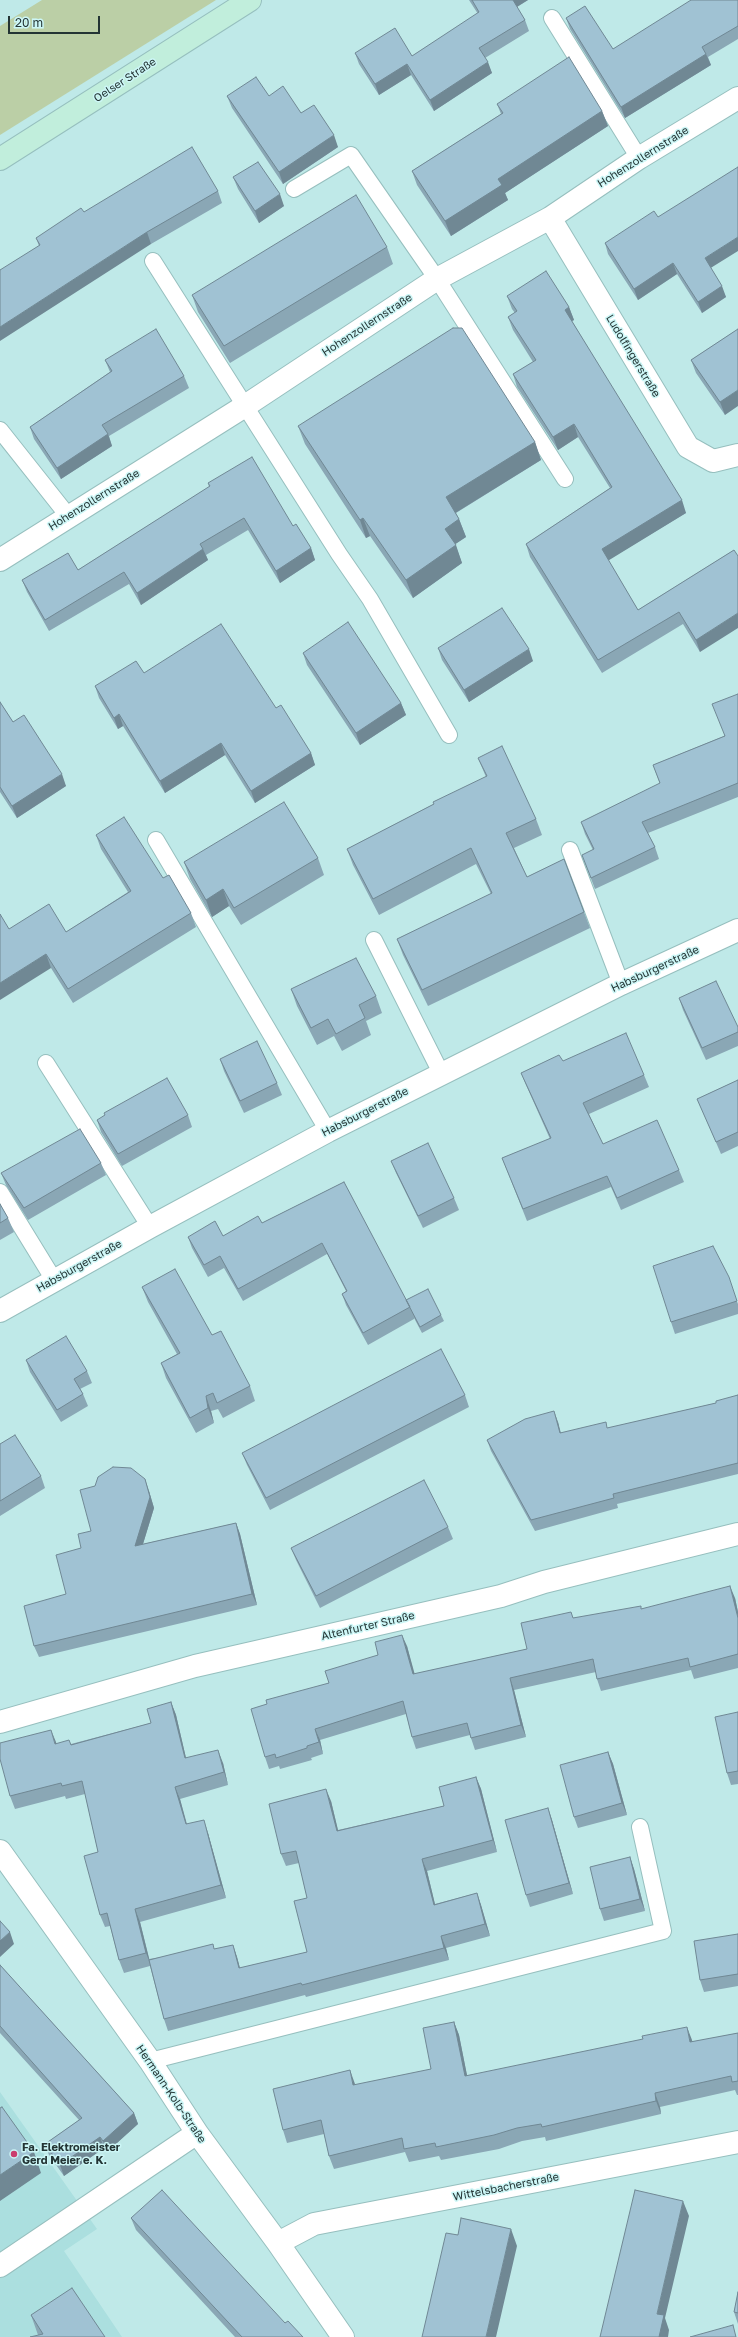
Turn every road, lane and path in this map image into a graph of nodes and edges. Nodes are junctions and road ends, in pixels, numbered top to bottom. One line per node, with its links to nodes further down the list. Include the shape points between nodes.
1 (250, 0): 5 (main road, Oelser Straße)
2 (552, 18): 4 (lane)
3 (738, 98): 4 (street, Hohenzollernstraße)
4 (639, 158): 7 (street, Hohenzollernstraße)
5 (0, 159)
6 (294, 190): 9 (lane, via 351,155)
7 (550, 218): 9 (street, Hohenzollernstraße); 12 (street, Ludolfingerstraße, via 688,447 713,461)
8 (153, 261): 10 (lane)
9 (437, 279): 10 (street, Hohenzollernstraße); 13 (lane)
10 (245, 406): 14 (street, Hohenzollernstraße); 16 (lane, via 370,599)
11 (0, 430): 14 (lane)
12 (738, 455)
13 (565, 479)
14 (69, 516): 15 (street, Hohenzollernstraße)
15 (0, 560)
16 (449, 735)
17 (156, 840): 24 (lane)
18 (570, 850): 21 (lane)
19 (738, 930): 21 (street, Habsburgerstraße)
20 (374, 940): 23 (lane)
21 (621, 984): 23 (street, Habsburgerstraße)
22 (46, 1063): 26 (lane)
23 (441, 1073): 24 (street, Habsburgerstraße)
24 (328, 1131): 26 (street, Habsburgerstraße)
25 (0, 1192): 27 (lane)
26 (150, 1227): 27 (street, Habsburgerstraße)
27 (54, 1280): 28 (street, Habsburgerstraße)
28 (0, 1311)
29 (738, 1534): 30 (street, Altenfurter Straße, via 544,1582 501,1596 195,1666)
30 (0, 1722)
31 (640, 1827): 33 (lane, via 663,1931)
32 (0, 1850): 33 (street, Hermann-Kolb-Straße)
33 (150, 2061): 34 (street, Hermann-Kolb-Straße)
34 (197, 2133): 36 (street, Hermann-Kolb-Straße); 37 (street)
35 (738, 2142): 36 (street, Wittelsbacherstraße, via 314,2224)
36 (278, 2243): 38 (street, Hermann-Kolb-Straße)
37 (0, 2266)
38 (343, 2337)

